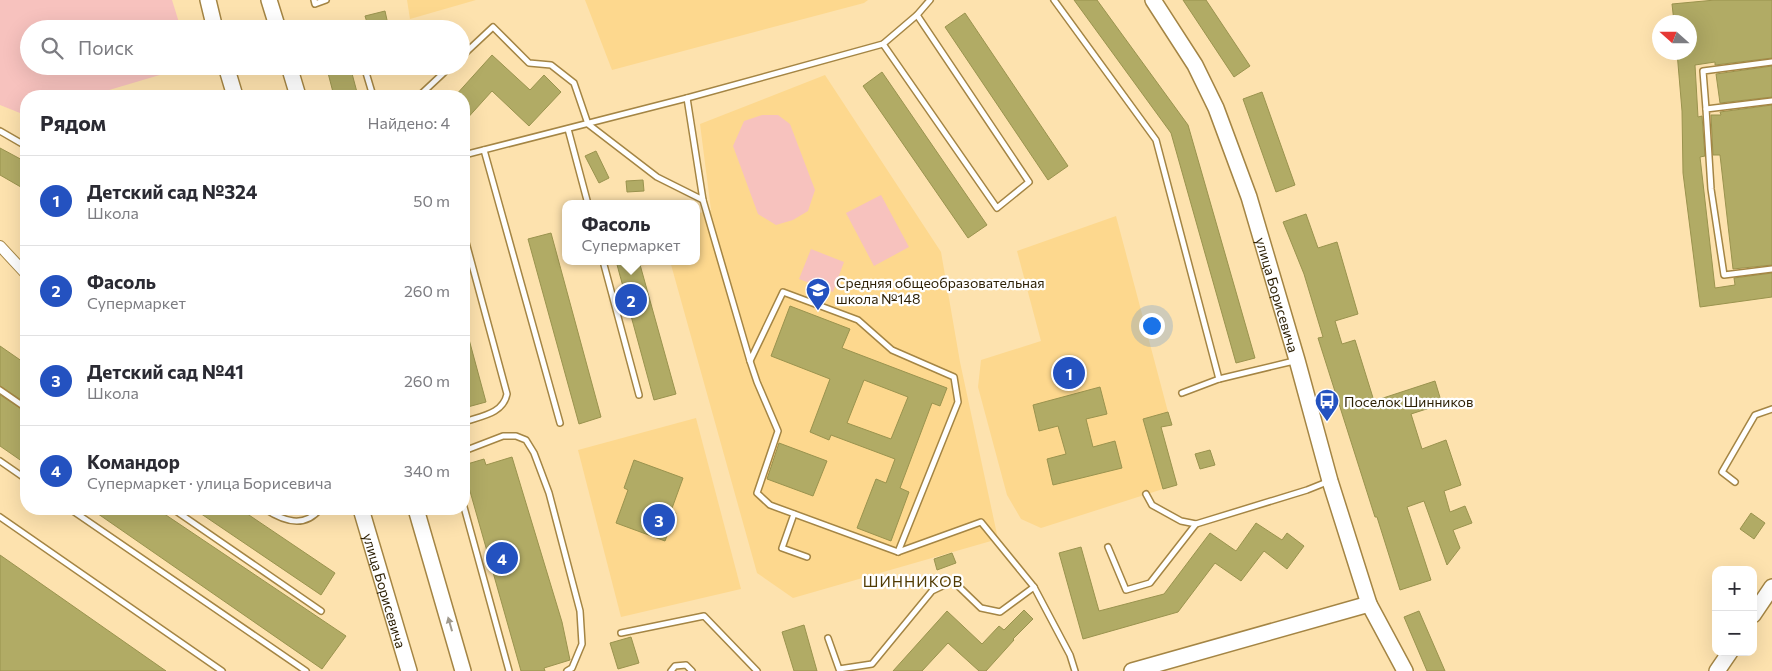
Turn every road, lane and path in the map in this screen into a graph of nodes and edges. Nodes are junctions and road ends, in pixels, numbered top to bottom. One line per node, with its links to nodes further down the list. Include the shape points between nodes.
1 (208, 0): 9 (street)
2 (269, 0): 10 (street)
3 (314, 0): 4 (lane, via 315,4)
4 (326, 0)
5 (930, 0): 8 (lane)
6 (1054, 0): 40 (lane, via 1156,140)
7 (1153, 0): 38 (street, улица Борисевича, via 1195,65 1216,108 1249,198)
8 (917, 16): 11 (lane); 11 (lane, via 1029,182 997,208)
9 (213, 20)
10 (275, 20)
11 (884, 44): 22 (lane)
12 (470, 49): 25 (lane, via 493,27 529,63 551,65 574,83)
13 (1772, 62): 24 (lane, via 1703,71)
14 (229, 75): 18 (street)
15 (291, 75): 19 (street)
16 (367, 75): 20 (lane)
17 (441, 75): 21 (lane)
18 (234, 90)
19 (296, 90)
20 (371, 90)
21 (425, 90)
22 (687, 98): 25 (lane); 32 (lane)
23 (1772, 101): 24 (lane)
24 (1706, 109): 37 (lane, via 1711,189 1724,275)
25 (588, 124): 26 (lane); 32 (lane, via 657,177)
26 (568, 129): 29 (lane); 31 (lane)
27 (0, 131): 28 (lane)
28 (20, 143)
29 (484, 150): 30 (lane); 47 (lane)
30 (470, 154)
31 (587, 200)
32 (703, 200): 39 (lane)
33 (0, 246): 36 (street)
34 (470, 257): 46 (lane, via 507,394 502,406 494,412)
35 (604, 265): 43 (lane)
36 (20, 268)
37 (1772, 269)
38 (1298, 360): 40 (lane); 51 (street, улица Борисевича)
39 (750, 361): 54 (lane, via 778,431 757,492 770,505); 65 (lane, via 783,292 858,320 892,350 954,377 958,402)
40 (1219, 379): 42 (lane)
41 (0, 390): 44 (lane)
42 (1182, 393)
43 (639, 395)
44 (20, 404)
45 (1772, 409): 52 (lane, via 1755,415 1722,472)
46 (470, 420)
47 (560, 423)
48 (470, 448): 80 (lane, via 503,436 516,436 526,440 534,453 549,493 580,610 582,644 572,668)
49 (0, 461): 50 (lane)
50 (20, 475)
51 (1330, 481): 63 (lane); 69 (street, улица Борисевича)
52 (1734, 482)
53 (1146, 494): 63 (lane, via 1152,505 1181,521)
54 (794, 514): 65 (lane); 66 (lane, via 782,548)
55 (79, 515): 76 (lane)
56 (182, 515): 70 (lane)
57 (274, 515): 58 (lane, via 293,522)
58 (315, 515)
59 (363, 515): 77 (street, улица Борисевича)
60 (418, 515): 78 (street, one-way to 60)
61 (466, 515): 79 (lane)
62 (0, 517): 75 (lane)
63 (1196, 524): 64 (lane, via 1150,583 1126,590)
64 (1108, 547)
65 (898, 552): 67 (lane, via 981,522)
66 (807, 557)
67 (1034, 587): 73 (lane, via 1000,612 982,608 953,581 932,591 872,664 839,669); 84 (lane, via 1070,655)
68 (1772, 587): 71 (street)
69 (1369, 604): 85 (street); 86 (street, улица Борисевича)
70 (321, 610)
71 (1756, 611)
72 (621, 633): 83 (lane, via 704,616)
73 (828, 638)
74 (1727, 656): 87 (street)
75 (222, 671)
76 (306, 671)
77 (409, 671)
78 (463, 671)
79 (509, 671)
80 (567, 671)
81 (670, 671): 82 (lane, via 675,666 686,665)
82 (692, 671)
83 (758, 671)
84 (1075, 671)
85 (1132, 671)
86 (1405, 671)
87 (1717, 671)

